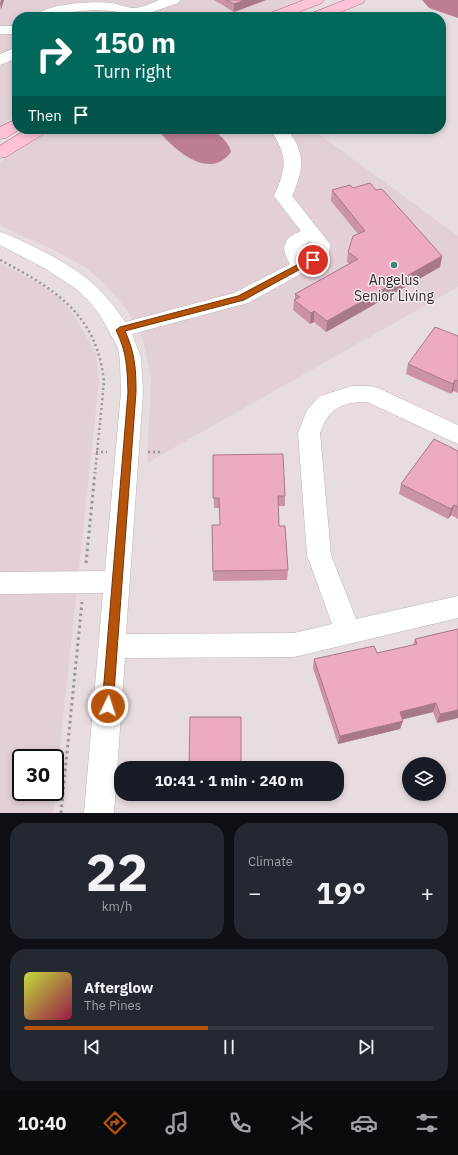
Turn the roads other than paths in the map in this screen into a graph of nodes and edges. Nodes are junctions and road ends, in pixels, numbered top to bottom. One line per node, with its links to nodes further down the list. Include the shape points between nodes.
1 (173, 0): 4 (street)
2 (317, 0): 8 (main road)
3 (358, 0): 9 (main road)
4 (131, 10): 7 (street, via 95,6)
5 (58, 12): 6 (street)
6 (72, 12)
7 (78, 12)
8 (286, 12)
9 (328, 12)
10 (0, 30): 11 (street)
11 (12, 30)
12 (12, 54): 13 (street)
13 (0, 60)
14 (12, 127): 15 (main road)
15 (0, 134)
16 (31, 134): 18 (main road)
17 (282, 134): 20 (street, via 290,146 292,155 290,181 283,196 313,233 296,241 293,246 295,258 302,266 241,298)
18 (0, 153)
19 (0, 238): 20 (street, via 58,267 86,285 112,314)
20 (120, 330): 22 (street, via 131,361 132,392)
21 (458, 434): 25 (street, via 370,394 352,394 328,402 315,416 309,433 319,555)
22 (117, 582): 23 (street); 26 (street)
23 (0, 583)
24 (458, 607): 25 (street)
25 (348, 633): 26 (street, via 294,645)
26 (112, 646): 27 (street)
27 (99, 813)

